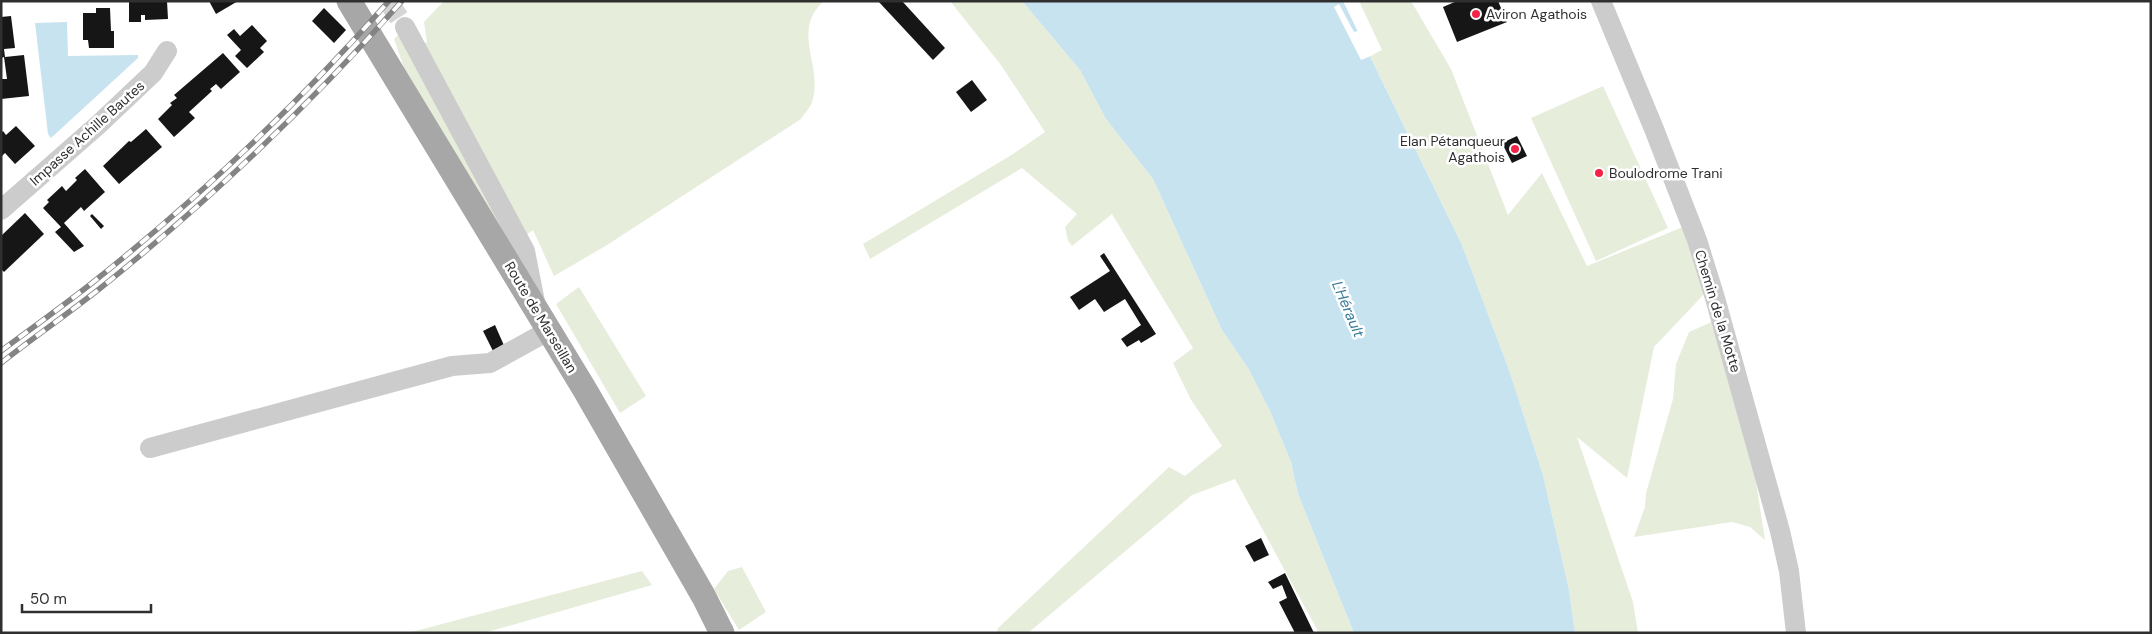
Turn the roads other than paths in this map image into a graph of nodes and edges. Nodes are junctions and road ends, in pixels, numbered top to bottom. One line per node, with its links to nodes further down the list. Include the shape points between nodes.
1 (1601, 1): 10 (street, Chemin de la Motte, via 1697,240 1780,531 1789,571)
2 (351, 4): 6 (main road, Route de Marseillan)
3 (405, 26): 6 (street, via 525,250)
4 (167, 51): 5 (street, Impasse Achille Bautes, via 153,73)
5 (1, 210)
6 (536, 309): 7 (main road, Route de Marseillan)
7 (548, 331): 8 (street, via 490,363 452,366); 9 (main road, Route de Marseillan, via 585,390)
8 (150, 448)
9 (722, 633)
10 (1796, 633)

